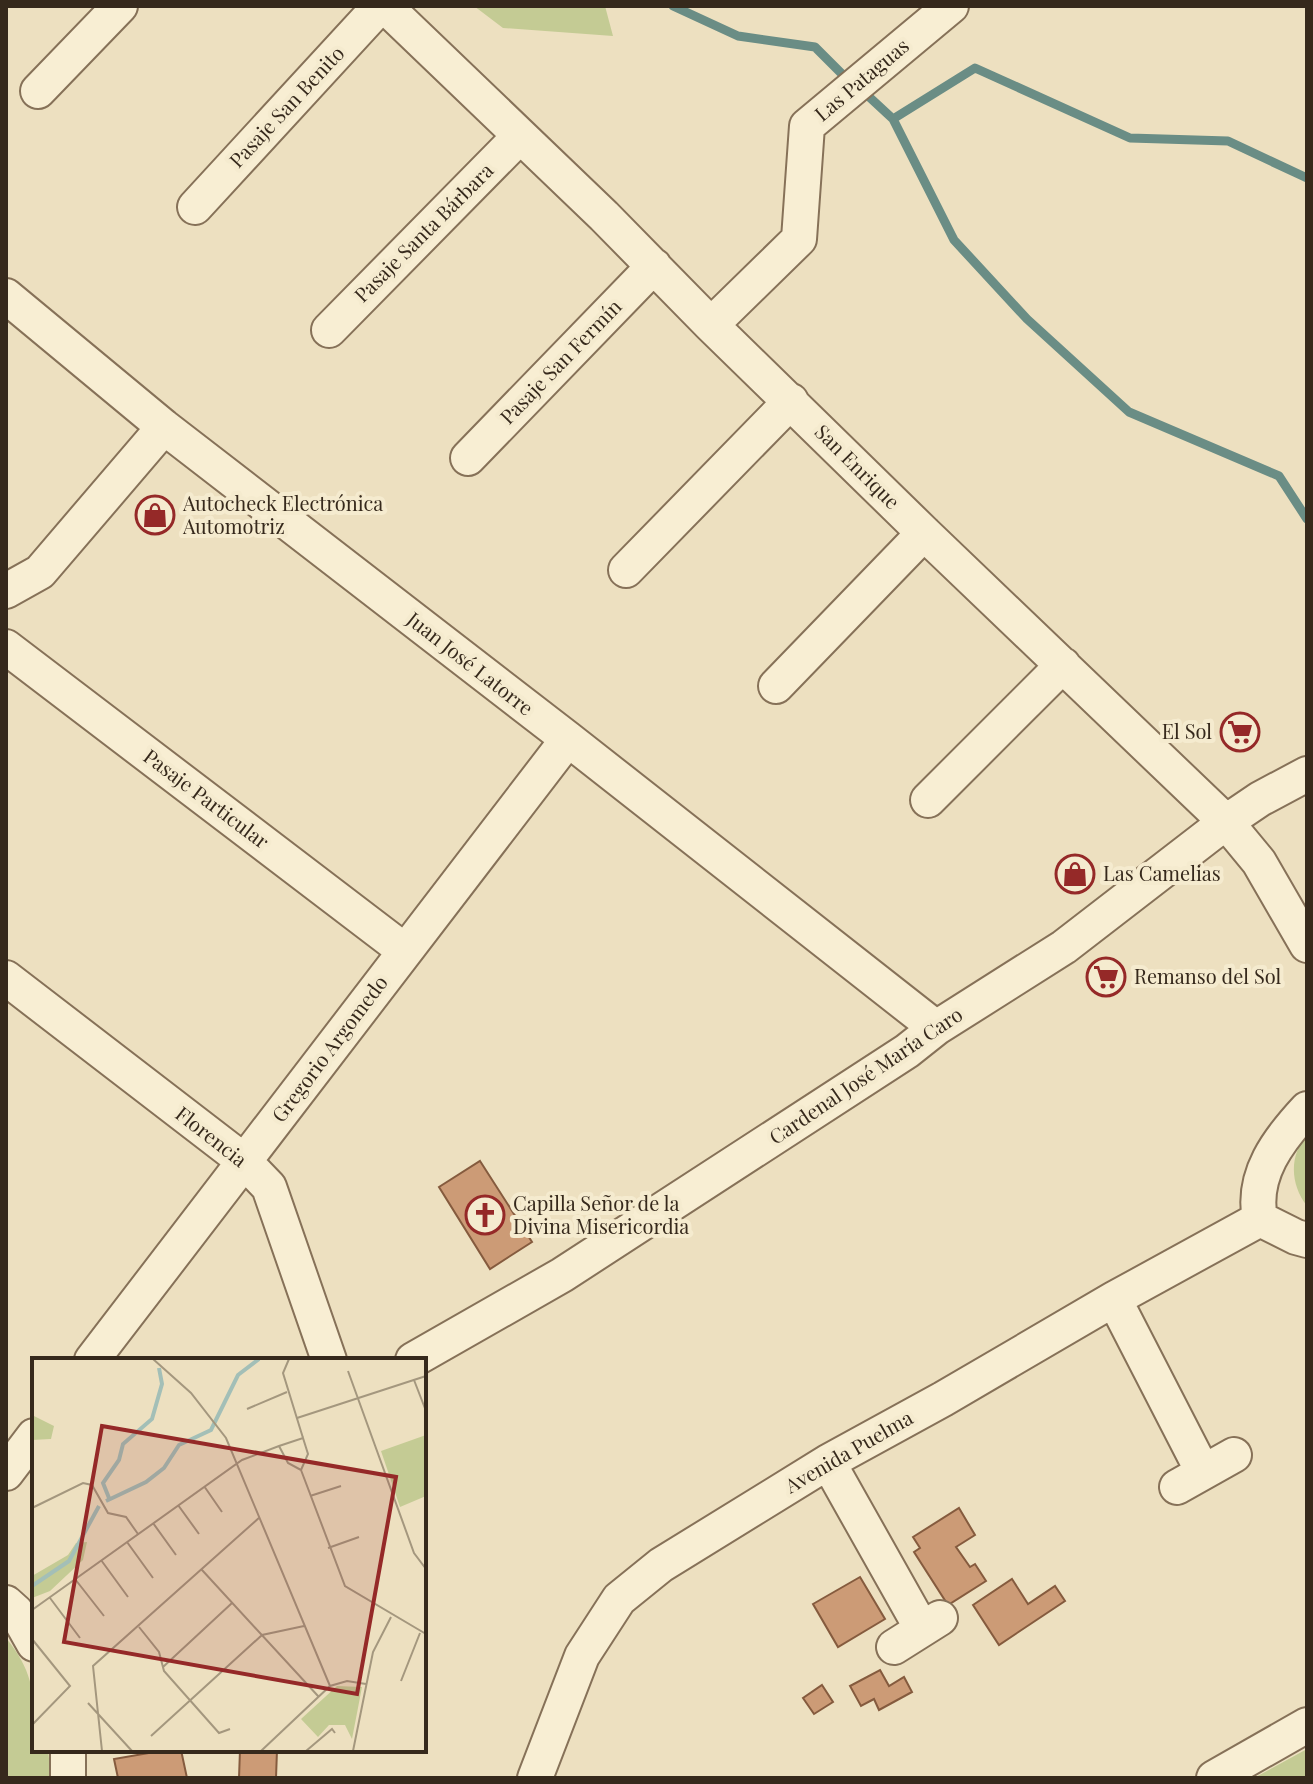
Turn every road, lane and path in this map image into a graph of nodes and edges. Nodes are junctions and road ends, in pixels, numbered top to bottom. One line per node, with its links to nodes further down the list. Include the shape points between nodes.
1 (120, 6): 4 (street)
2 (382, 6): 5 (street, San Enrique); 6 (street, Pasaje San Benito)
3 (951, 6): 9 (street, Las Pataguas, via 807,126 799,239)
4 (38, 91)
5 (519, 137): 7 (street, San Enrique); 10 (street, Pasaje Santa Bárbara)
6 (195, 207)
7 (654, 266): 9 (street, San Enrique); 13 (street, Pasaje San Fermín)
8 (6, 296): 12 (street, Juan José Latorre)
9 (711, 325): 11 (street, San Enrique)
10 (329, 330)
11 (791, 401): 14 (street, San Enrique); 15 (street)
12 (164, 427): 16 (street, via 40,572); 20 (street, Juan José Latorre)
13 (468, 458)
14 (924, 533): 18 (street, San Enrique); 19 (street)
15 (626, 570)
16 (6, 591)
17 (6, 647): 25 (street, Pasaje Particular)
18 (1063, 665): 22 (street); 23 (street, San Enrique)
19 (776, 686)
20 (568, 739): 25 (street, Gregorio Argomedo); 27 (street, Juan José Latorre)
21 (1307, 774): 23 (street, Cardenal José María Caro)
22 (928, 800)
23 (1226, 822): 24 (street, San Enrique, via 1259,862); 27 (street, Cardenal José María Caro, via 1064,947)
24 (1307, 945)
25 (405, 951): 29 (street, Gregorio Argomedo)
26 (6, 978): 29 (street, Florencia)
27 (936, 1028): 35 (street, Cardenal José María Caro, via 562,1275)
28 (1307, 1109): 30 (street, via 1284,1134 1263,1172)
29 (244, 1161): 33 (street, Gregorio Argomedo); 34 (street, Florencia, via 269,1187)
30 (1260, 1219): 31 (street); 32 (street, Avenida Puelma)
31 (1307, 1240)
32 (1114, 1299): 37 (street, via 1190,1479); 38 (street, Avenida Puelma)
33 (94, 1358)
34 (328, 1358)
35 (417, 1358)
36 (32, 1439): 39 (street)
37 (1234, 1455)
38 (828, 1462): 41 (street); 46 (street, Avenida Puelma, via 661,1565 619,1599 582,1656)
39 (6, 1473)
40 (19, 1605): 42 (street)
41 (919, 1631)
42 (32, 1639)
43 (1307, 1725): 47 (street)
44 (68, 1752): 45 (street)
45 (68, 1778)
46 (535, 1778)
47 (1214, 1778)

